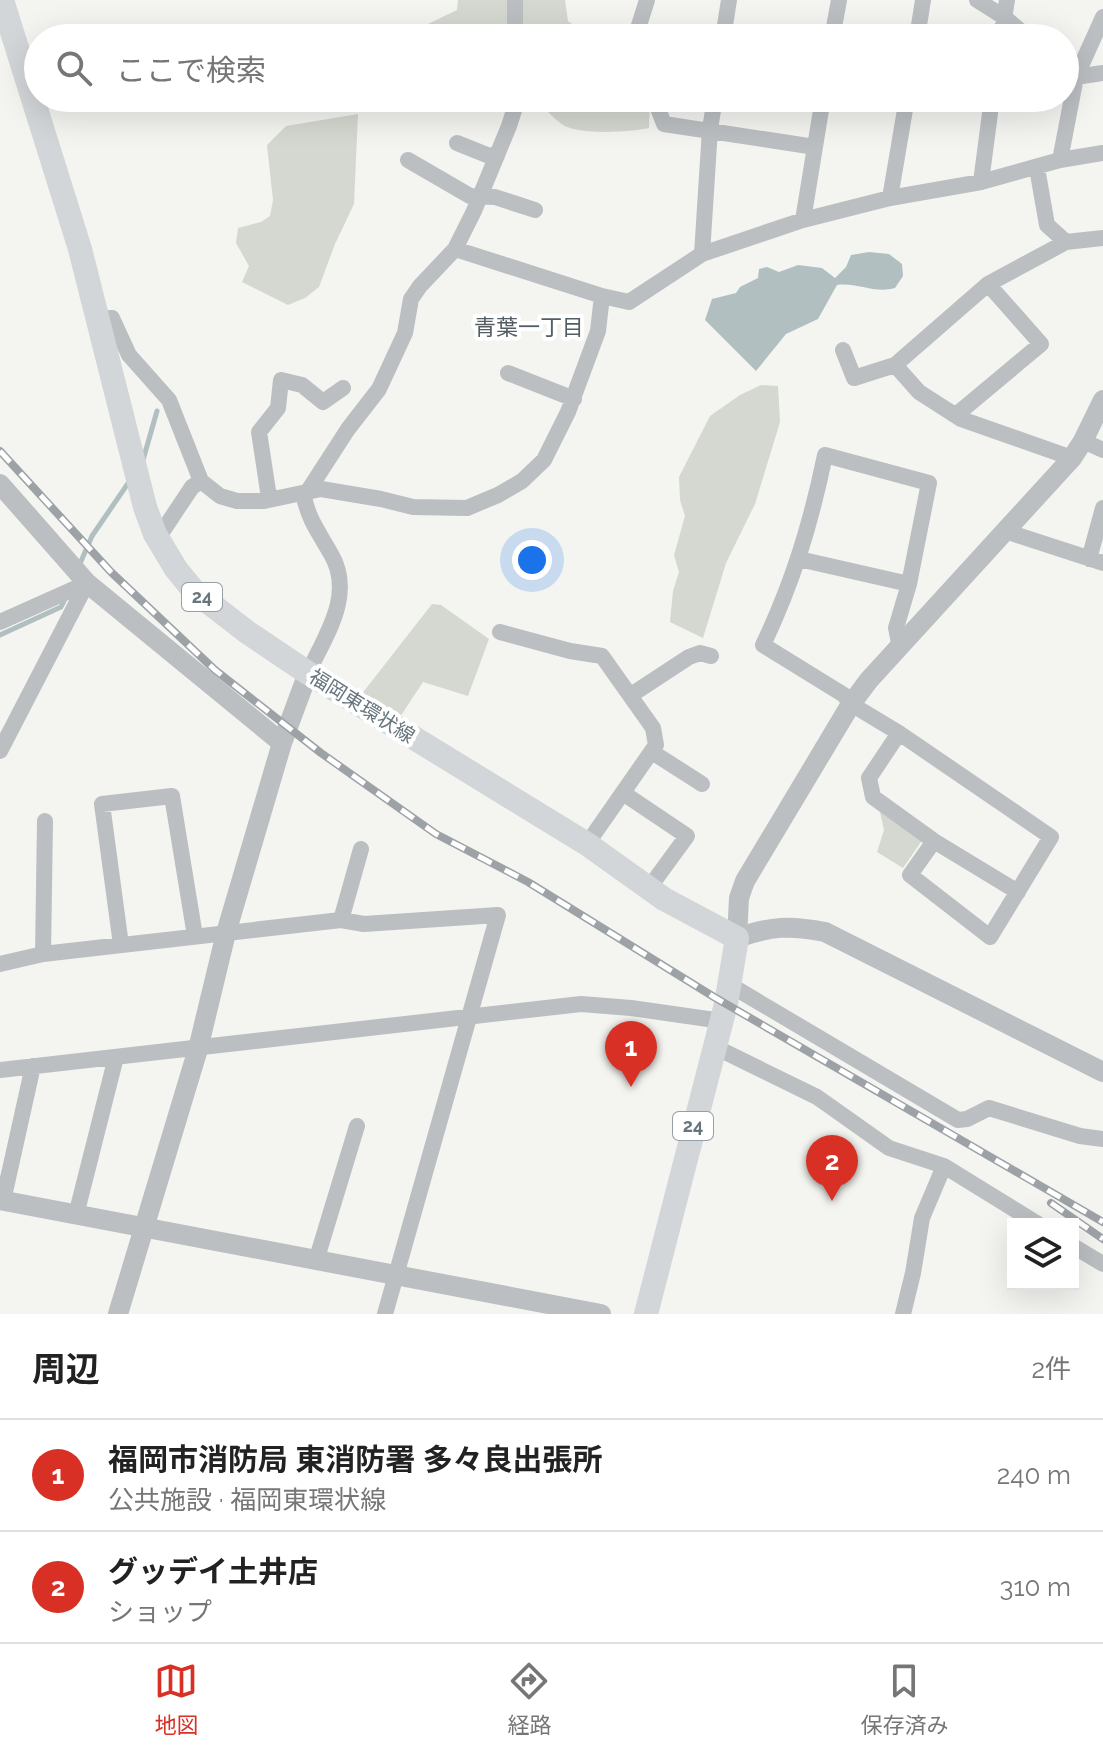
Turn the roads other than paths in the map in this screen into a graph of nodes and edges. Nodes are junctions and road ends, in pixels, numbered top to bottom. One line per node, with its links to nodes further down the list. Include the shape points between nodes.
1 (515, 0): 10 (street)
2 (647, 0): 11 (street)
3 (729, 0): 12 (street)
4 (839, 0): 13 (street)
5 (923, 0): 14 (street)
6 (977, 0): 8 (street)
7 (5, 2): 16 (main road, 福岡東環状線 / 24)
8 (1005, 8): 15 (street)
9 (1103, 17): 17 (street)
10 (515, 24)
11 (639, 24)
12 (725, 24)
13 (835, 24)
14 (919, 24)
15 (1018, 24)
16 (10, 47): 20 (main road, 福岡東環状線 / 24)
17 (1079, 57)
18 (1079, 72): 19 (street)
19 (1103, 73)
20 (24, 85)
21 (34, 112): 48 (main road, 福岡東環状線 / 24, via 64,195)
22 (513, 112): 33 (street)
23 (659, 112): 29 (street, via 664,124)
24 (713, 112): 29 (street)
25 (821, 112): 31 (street)
26 (905, 112): 39 (street)
27 (990, 112): 37 (street)
28 (1065, 112): 35 (street)
29 (710, 129): 31 (street); 45 (street)
30 (457, 143): 33 (street)
31 (815, 147): 41 (street)
32 (1103, 153): 35 (street)
33 (497, 156): 38 (street)
34 (408, 160): 38 (street)
35 (1060, 160): 36 (street)
36 (1037, 168): 37 (street); 43 (street, via 1047,225)
37 (981, 182): 39 (street)
38 (479, 198): 40 (street, via 495,197); 44 (street)
39 (890, 198): 41 (street)
40 (535, 210)
41 (803, 220): 45 (street)
42 (1103, 238): 43 (street)
43 (1066, 242): 46 (street)
44 (455, 249): 47 (street); 60 (street, via 411,299 405,333 379,389)
45 (702, 254): 47 (street, via 629,302)
46 (988, 284): 50 (street); 55 (street, via 1041,344)
47 (602, 296): 53 (street, via 598,331)
48 (98, 319): 58 (street, via 112,318 129,355 169,400); 64 (main road, 福岡東環状線 / 24, via 145,507)
49 (843, 350): 50 (street, via 854,378)
50 (895, 365): 55 (street, via 919,392)
51 (508, 373): 53 (street)
52 (343, 388): 61 (street, via 323,402 302,385 281,380 278,408 259,432)
53 (574, 399): 60 (street, via 544,460 522,481 467,508 413,507)
54 (1103, 400): 56 (street)
55 (956, 415): 56 (street)
56 (1088, 437): 57 (street); 63 (street)
57 (1103, 450)
58 (201, 481): 61 (street, via 237,501); 64 (street)
59 (0, 484): 67 (street)
60 (308, 491): 61 (street); 73 (street, via 308,516 333,556 341,588 338,609)
61 (272, 499)
62 (1103, 508): 66 (street)
63 (1005, 531): 66 (street); 71 (street)
64 (158, 538): 73 (main road, 福岡東環状線 / 24, via 194,591)
65 (799, 559): 68 (street); 68 (street, via 825,455 929,483); 75 (street, via 763,645)
66 (1096, 561)
67 (87, 583): 69 (street); 77 (street); 78 (street)
68 (909, 584): 71 (street, via 896,628)
69 (0, 622)
70 (500, 632): 74 (street, via 602,656)
71 (900, 648): 75 (street)
72 (711, 656): 74 (street, via 689,657)
73 (308, 673): 77 (street); 84 (main road, 福岡東環状線 / 24)
74 (631, 695): 79 (street, via 653,728)
75 (851, 704): 76 (street); 91 (street, via 745,881)
76 (899, 733): 83 (street, via 869,778 873,797); 87 (street, via 1051,837)
77 (282, 743): 89 (street)
78 (0, 751)
79 (652, 752): 80 (street); 81 (street)
80 (702, 784)
81 (623, 793): 84 (street); 86 (street, via 687,836)
82 (45, 821): 93 (street)
83 (934, 841): 87 (street); 87 (street, via 910,875 990,937)
84 (587, 844): 86 (main road, 福岡東環状線 / 24)
85 (361, 849): 88 (street)
86 (649, 888): 91 (main road, 福岡東環状線 / 24)
87 (1018, 892)
88 (341, 920): 89 (street); 96 (street, via 364,924 498,915)
89 (226, 933): 90 (street); 99 (street)
90 (195, 936): 92 (street); 92 (street, via 172,796 102,804)
91 (737, 938): 95 (main road, 24); 103 (street, via 793,926 825,932)
92 (121, 945): 93 (street)
93 (43, 954): 94 (street)
94 (0, 964)
95 (730, 985): 97 (main road, 24); 105 (street, via 958,1120 989,1108)
96 (470, 1015): 97 (street, via 581,1004); 99 (street); 114 (street)
97 (722, 1021): 98 (main road, 24)
98 (715, 1047): 106 (street, via 817,1097 889,1148); 118 (main road, 24)
99 (198, 1049): 100 (street); 110 (street)
100 (116, 1057): 101 (street); 108 (street)
101 (33, 1066): 102 (street); 107 (street)
102 (0, 1070)
103 (1103, 1072)
104 (357, 1126): 112 (street)
105 (1103, 1139)
106 (944, 1166): 109 (street); 119 (street, via 922,1218)
107 (2, 1200): 108 (street)
108 (76, 1215): 110 (street)
109 (1028, 1218)
110 (144, 1228): 112 (street); 115 (street)
111 (1079, 1250): 113 (street)
112 (316, 1261): 114 (street)
113 (1103, 1264)
114 (396, 1275): 116 (street); 117 (street)
115 (118, 1314)
116 (385, 1314)
117 (601, 1314)
118 (646, 1314)
119 (903, 1314)

